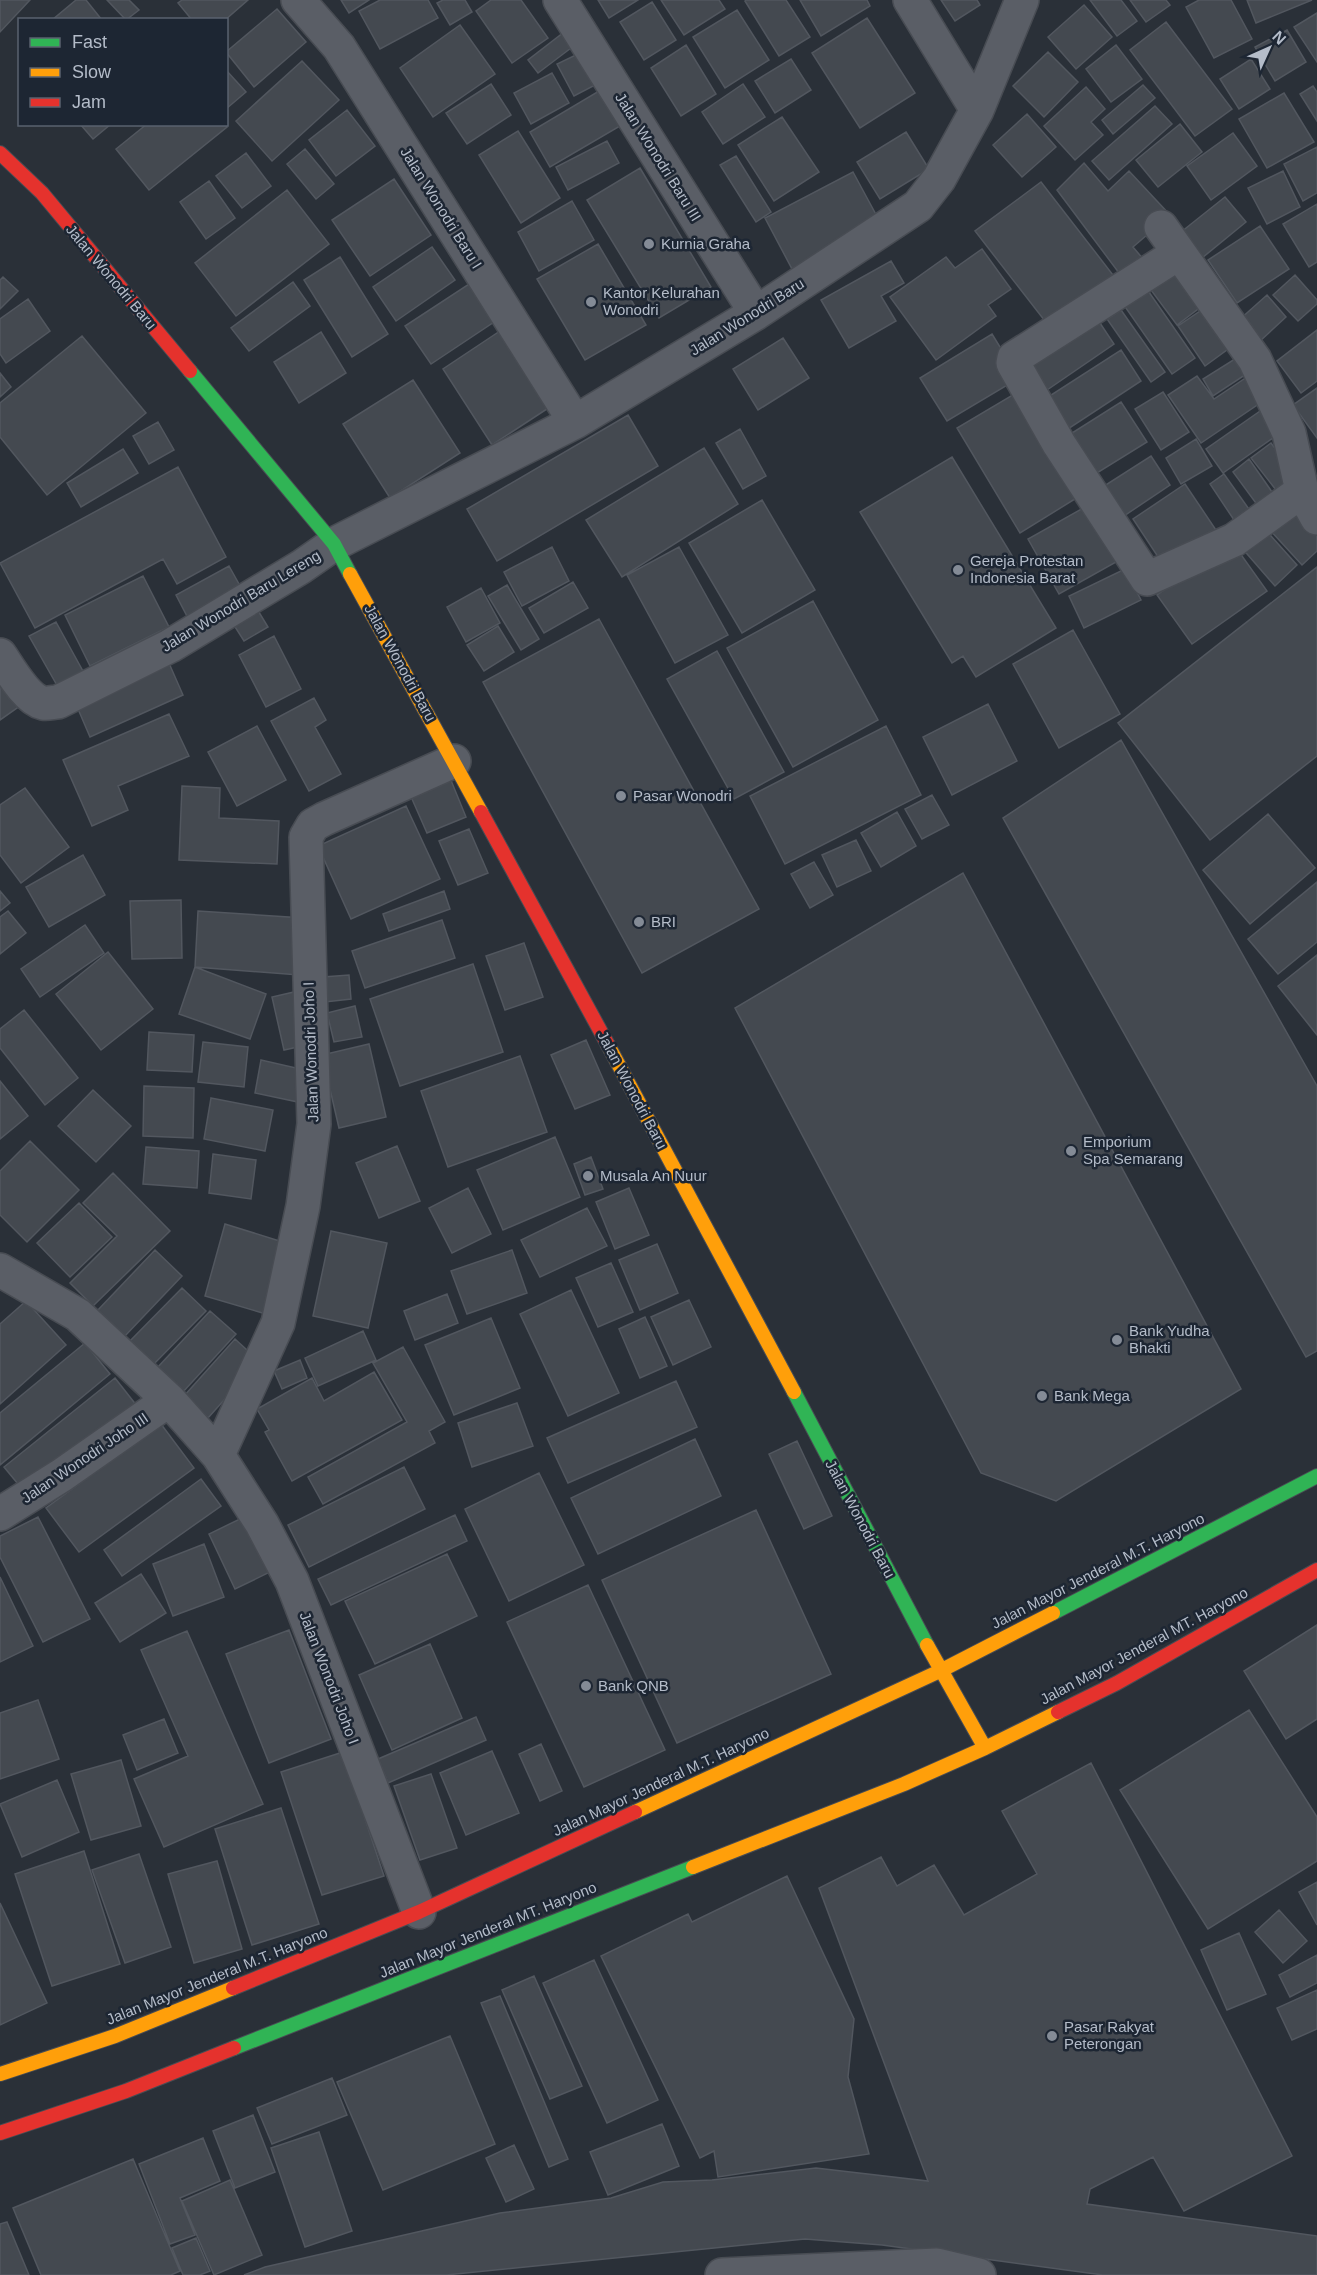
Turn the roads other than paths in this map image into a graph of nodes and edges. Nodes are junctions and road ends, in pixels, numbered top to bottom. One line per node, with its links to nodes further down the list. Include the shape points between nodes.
1 (298, 0): 8 (street, Jalan Wonodri Baru I, via 339,47)
2 (560, 0): 7 (street, Jalan Wonodri Baru III)
3 (910, 0): 5 (street)
4 (1022, 0): 5 (street, Jalan Wonodri Baru)
5 (977, 110): 7 (street, Jalan Wonodri Baru, via 939,179 918,206)
6 (0, 153): 10 (main road, Jalan Wonodri Baru, via 42,194)
7 (756, 313): 8 (street, Jalan Wonodri Baru)
8 (575, 422): 10 (street, Jalan Wonodri Baru)
9 (1310, 505): 9 (street, via 1289,433 1255,360 1170,240 1014,358 1013,363 1059,444 1147,579)
10 (334, 544): 11 (street, Jalan Wonodri Baru Lereng, via 171,646 58,702 37,701); 12 (main road, Jalan Wonodri Baru)
11 (0, 655)
12 (454, 761): 15 (street, Jalan Wonodri Joho I, via 324,819 306,837 314,1124 303,1206 278,1323); 19 (main road, Jalan Wonodri Baru, via 762,1331)
13 (0, 1270): 14 (street, Jalan Wonodri Joho I, via 78,1315)
14 (169, 1400): 15 (street, Jalan Wonodri Joho I); 17 (street, Jalan Wonodri Joho III)
15 (218, 1455): 21 (street, Jalan Wonodri Joho I, via 292,1581)
16 (1317, 1476): 19 (main road, Jalan Mayor Jenderal M.T. Haryono)
17 (0, 1514)
18 (1317, 1570): 20 (main road, Jalan Mayor Jenderal MT. Haryono, via 1117,1683)
19 (940, 1671): 20 (main road); 21 (main road, Jalan Mayor Jenderal M.T. Haryono)
20 (985, 1748): 23 (main road, Jalan Mayor Jenderal MT. Haryono, via 904,1784 126,2091)
21 (419, 1912): 22 (main road, Jalan Mayor Jenderal M.T. Haryono, via 115,2036)
22 (0, 2074)
23 (0, 2133)
24 (722, 2275): 25 (street, via 936,2265)
25 (979, 2275)

